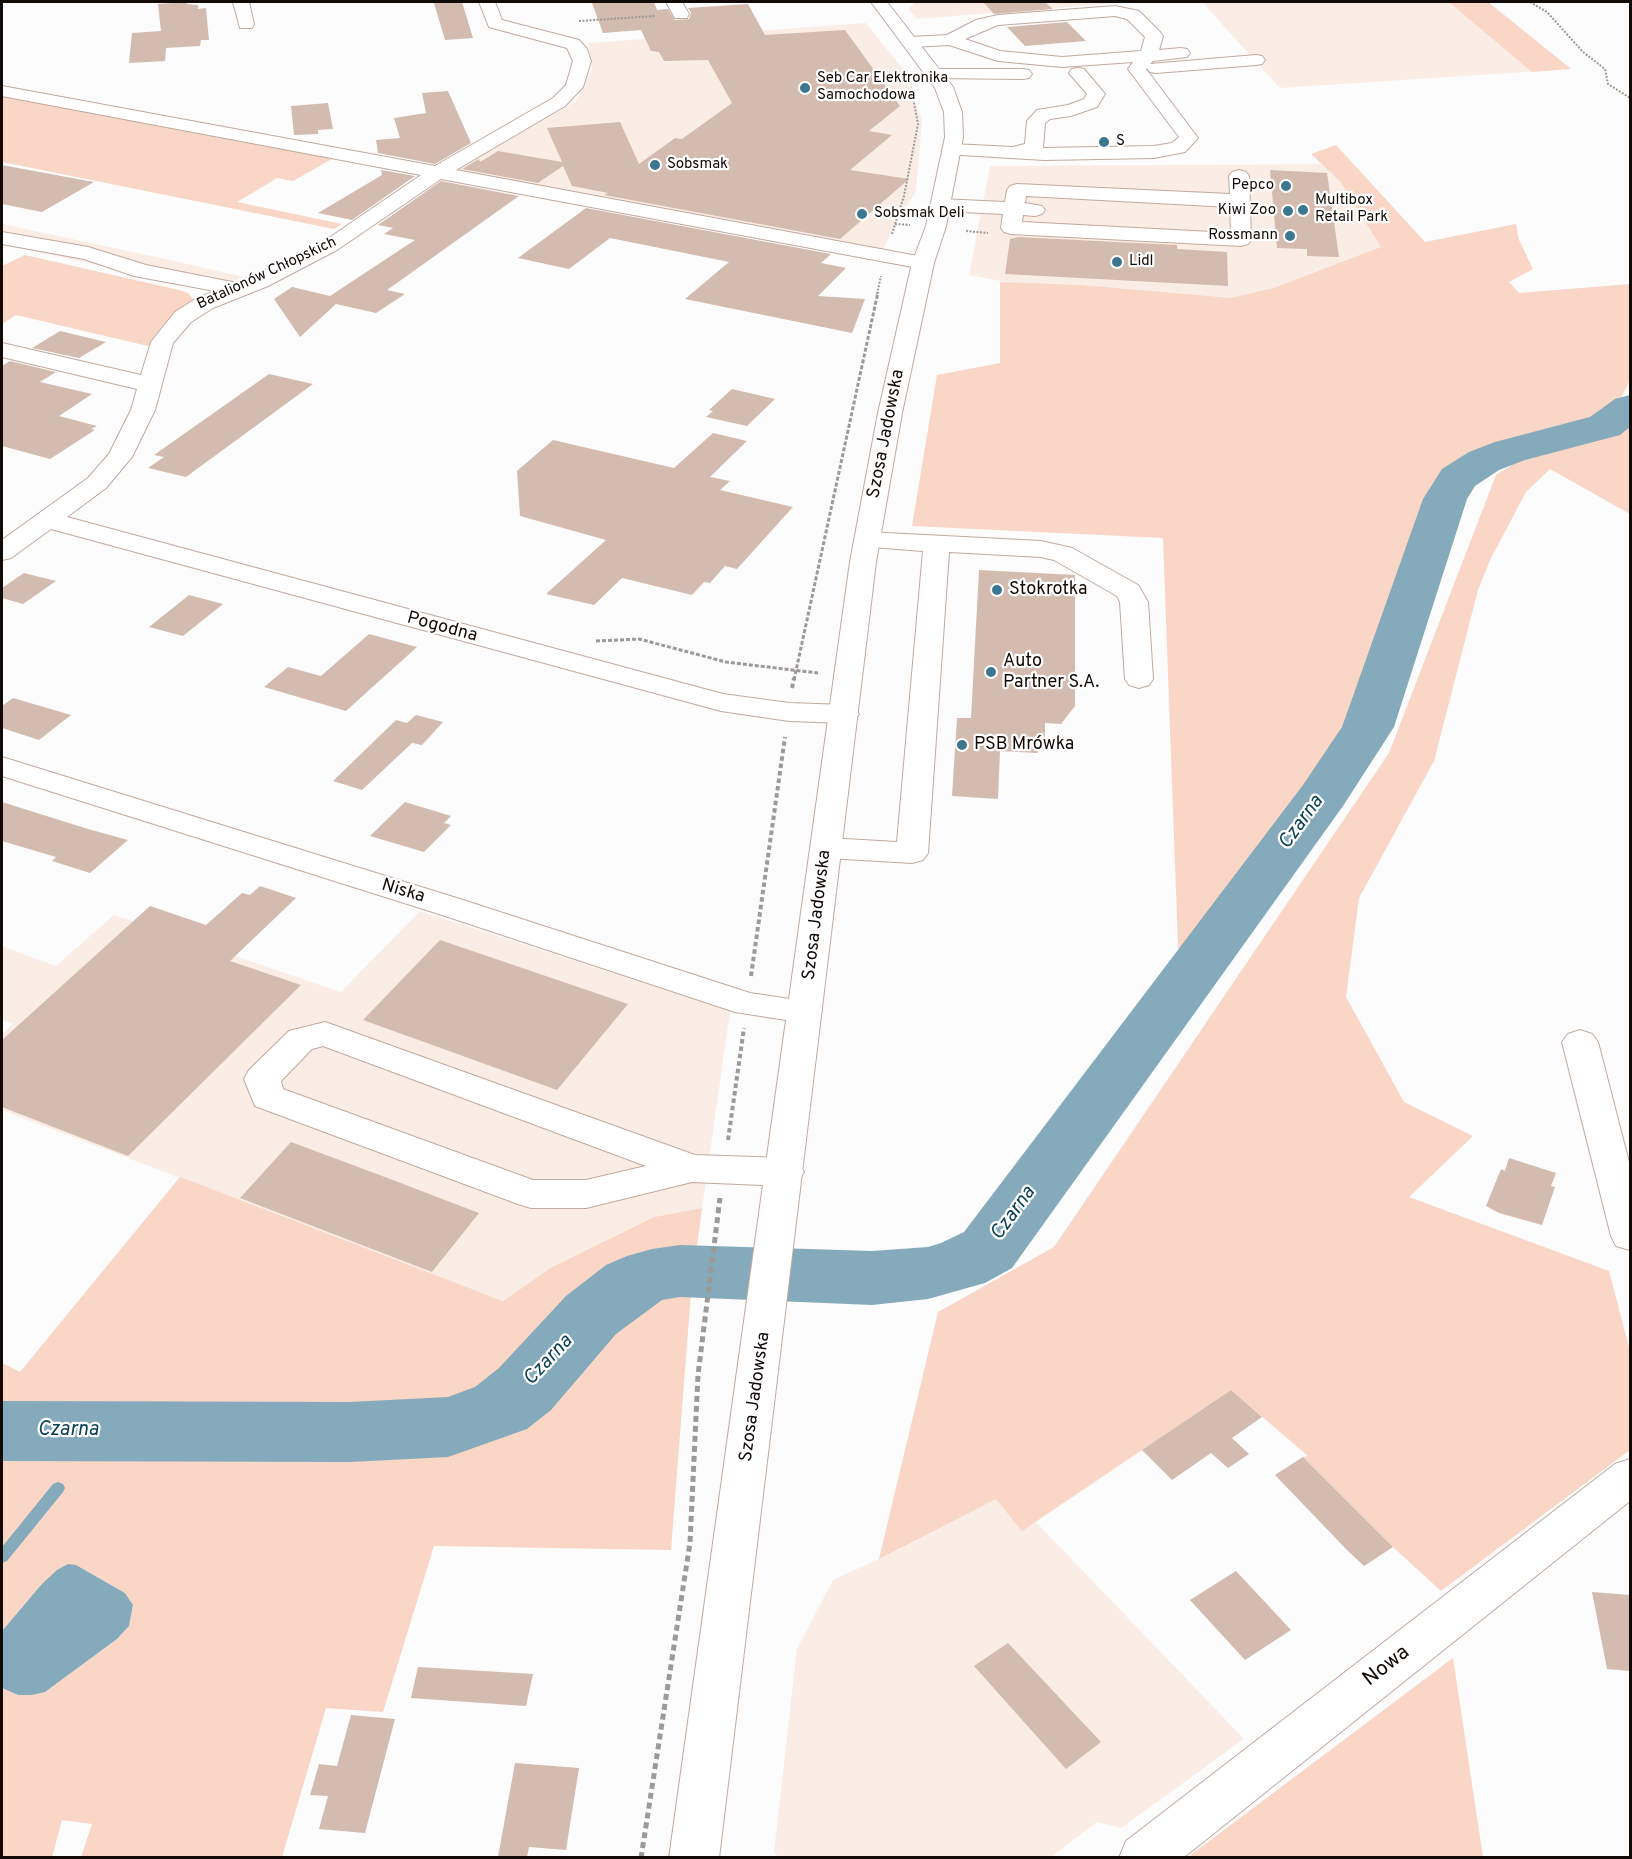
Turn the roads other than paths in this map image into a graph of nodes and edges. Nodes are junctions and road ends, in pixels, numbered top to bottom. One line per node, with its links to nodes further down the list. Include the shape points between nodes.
1 (241, 2): 4 (street)
2 (487, 2): 19 (street, Batalionów Chłopskich, via 495,23 573,44 582,61 574,87 559,102)
3 (879, 2): 6 (street, Szosa Jadowska)
4 (246, 24)
5 (950, 40): 6 (street); 10 (street, via 998,56); 10 (street, via 998,20 1115,11 1133,15 1154,36)
6 (911, 42): 9 (street, Szosa Jadowska)
7 (1181, 53): 10 (street)
8 (1256, 60): 10 (street)
9 (935, 74): 11 (street); 15 (street, Szosa Jadowska, via 953,112)
10 (1142, 74): 11 (street); 17 (street, via 1190,138 1187,142 1162,152)
11 (1094, 86): 13 (street, via 1091,103)
12 (2, 91): 19 (street)
13 (1071, 110): 14 (street); 17 (street)
14 (1051, 113): 16 (street, via 1036,121 1034,147); 18 (street)
15 (952, 150): 16 (street); 21 (street, Szosa Jadowska)
16 (1016, 152): 18 (street)
17 (1078, 153): 18 (street)
18 (1055, 154)
19 (440, 171): 25 (street); 26 (street, Batalionów Chłopskich, via 330,246)
20 (1239, 176): 23 (street)
21 (940, 205): 22 (street); 25 (street, Szosa Jadowska)
22 (1014, 209): 23 (street, via 1017,190); 23 (street, via 1011,228 1241,240)
23 (1240, 211)
24 (2, 238): 26 (street, via 88,253 142,271)
25 (923, 262): 31 (street, Szosa Jadowska)
26 (237, 289): 28 (street, Batalionów Chłopskich, via 199,306 175,324 162,342)
27 (2, 350): 28 (street)
28 (150, 383): 30 (street, Batalionów Chłopskich, via 143,410 120,457 97,483)
29 (2, 526): 30 (street, Pogodna)
30 (36, 526): 33 (street, Batalionów Chłopskich); 35 (street, Pogodna, via 710,699 789,712)
31 (867, 540): 32 (street); 35 (street, Szosa Jadowska)
32 (937, 544): 34 (street, via 1041,549 1063,554 1128,591 1134,602); 37 (street, via 912,853)
33 (2, 552)
34 (1139, 679)
35 (844, 714): 37 (street, Szosa Jadowska)
36 (2, 766): 38 (street, Niska, via 747,1004)
37 (826, 848): 38 (street, Szosa Jadowska)
38 (805, 1011): 41 (street, Szosa Jadowska)
39 (1580, 1042): 42 (street)
40 (708, 1169): 40 (street, via 586,1194 531,1194 268,1097 262,1079 301,1039 325,1034); 41 (street)
41 (785, 1172): 44 (street, Szosa Jadowska)
42 (1630, 1236)
43 (1630, 1478): 45 (street, Nowa)
44 (694, 1857)
45 (1144, 1857)

